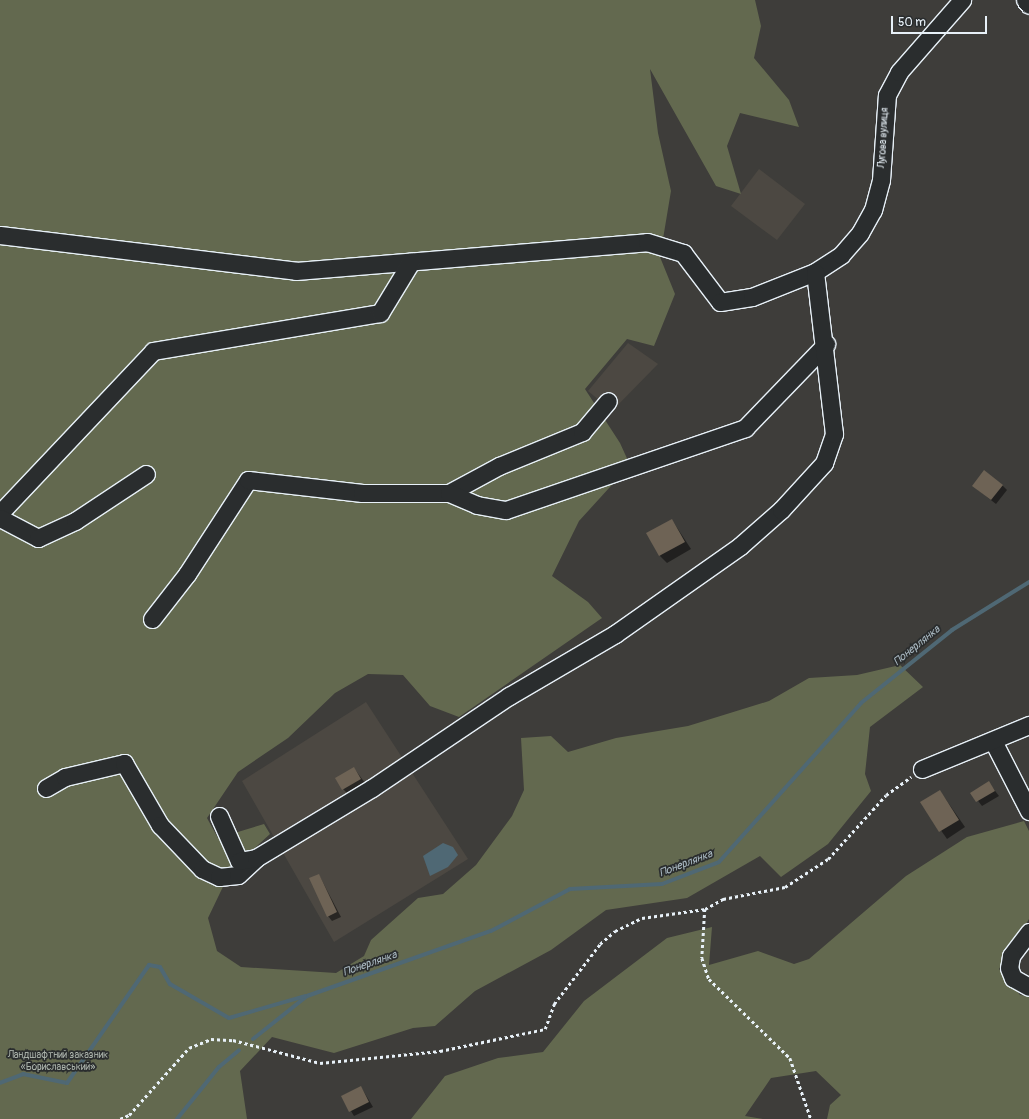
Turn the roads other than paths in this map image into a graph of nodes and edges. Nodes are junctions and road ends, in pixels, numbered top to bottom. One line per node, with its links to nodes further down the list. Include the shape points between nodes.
1 (962, 0): 6 (street, Лугова вулиця, via 899,72 884,113 884,153 873,210 840,255)
2 (1025, 0): 3 (street)
3 (1029, 5)
4 (0, 235): 5 (street, via 296,272)
5 (411, 262): 6 (street, Лугова вулиця, via 647,242 683,253 720,302 786,286); 11 (street, via 380,313 152,351)
6 (816, 272): 7 (street)
7 (826, 344): 10 (street, via 745,428 506,510 477,505); 20 (street, via 834,414 831,451 781,510 740,546 615,634 509,696 372,788)
8 (608, 401): 10 (street, via 582,432 499,466)
9 (146, 474): 12 (street, via 75,521 38,538)
10 (449, 493): 13 (street, via 362,493 248,480 187,574)
11 (0, 513)
12 (0, 518)
13 (152, 620)
14 (1029, 725): 15 (street)
15 (993, 741): 16 (street, via 986,739); 18 (street)
16 (922, 769)
17 (46, 788): 20 (street, via 65,777 124,763 160,825 202,869 219,877 238,875)
18 (1029, 811)
19 (219, 816): 20 (street, via 239,860)
20 (256, 858)
21 (1029, 932): 22 (street, via 1012,956 1009,968 1013,978)
22 (1029, 987)

